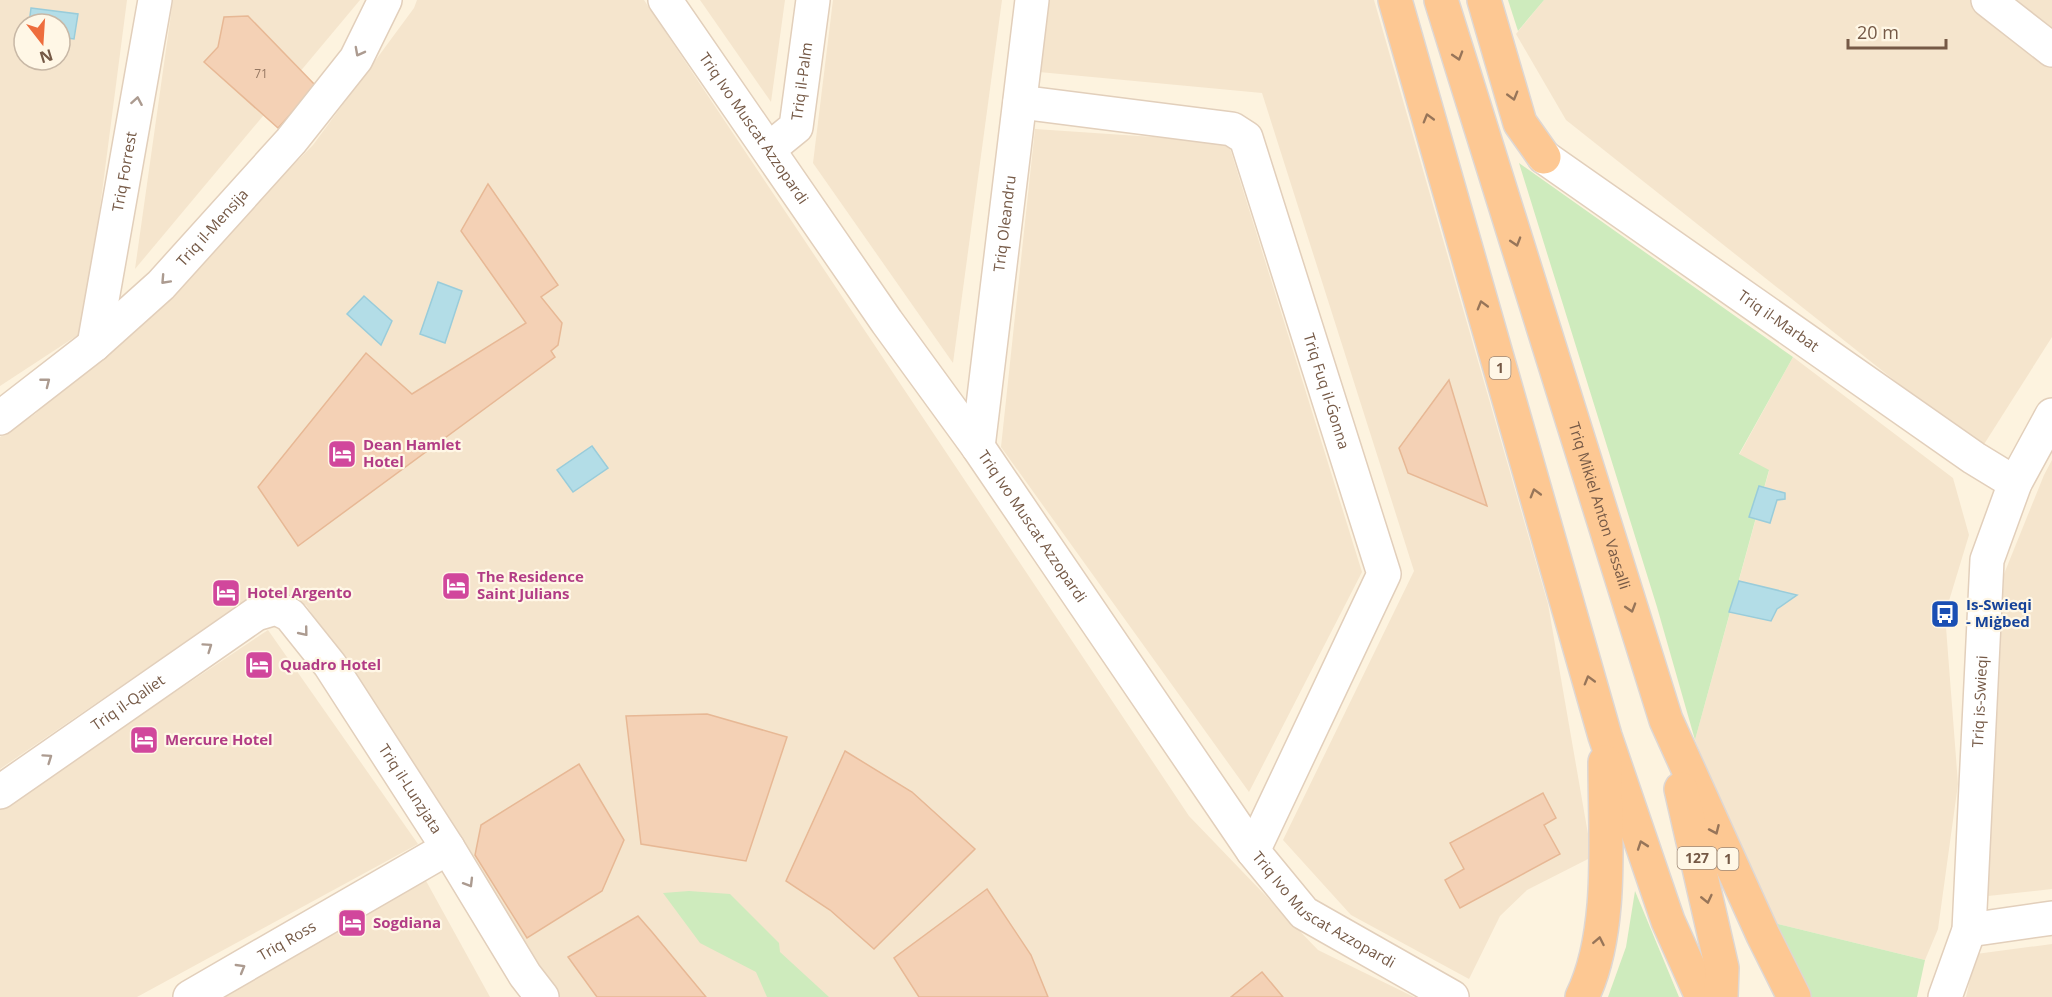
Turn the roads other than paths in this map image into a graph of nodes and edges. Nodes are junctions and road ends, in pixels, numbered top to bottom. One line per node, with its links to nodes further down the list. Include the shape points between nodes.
1 (155, 0): 14 (street, Triq Forrest, one-way to 1)
2 (385, 0): 14 (street, Triq il-Mensija, one-way to 14, via 357,59 291,141 161,285)
3 (665, 0): 12 (street, Triq Ivo Muscat Azzopardi)
4 (813, 0): 12 (street, Triq il-Palm, via 796,127)
5 (1032, 0): 11 (street, Triq Oleandru)
6 (1395, 0): 21 (highway, 1, one-way to 6)
7 (1441, 0): 20 (highway, Triq Mikiel Anton Vassalli / 1, one-way to 20)
8 (1485, 0): 13 (highway, one-way to 13, via 1520,123)
9 (1988, 0): 10 (street)
10 (2052, 50)
11 (1020, 102): 17 (street, Triq Oleandru); 24 (street, Triq Fuq il-Ġonna, via 1232,129 1246,138 1384,574)
12 (768, 149): 17 (street, Triq Ivo Muscat Azzopardi)
13 (1544, 157): 18 (street, Triq il-Marbat, via 1964,452)
14 (94, 345): 16 (street, Triq il-Mensija, one-way to 14)
15 (2052, 415): 18 (street, Triq is-Swieqi)
16 (0, 418)
17 (978, 447): 24 (street, Triq Ivo Muscat Azzopardi)
18 (2015, 483): 26 (street, Triq is-Swieqi, via 1987,560)
19 (256, 614): 22 (street, Triq il-Qaliet, one-way to 19); 23 (street, Triq il-Lunzjata, one-way to 23, via 276,608 290,615 330,665)
20 (1666, 720): 32 (highway, 127, one-way to 32, via 1722,968); 33 (highway, Triq Mikiel Anton Vassalli / 1, one-way to 33)
21 (1605, 736): 30 (highway, one-way to 21, via 1599,943 1604,908); 31 (highway, one-way to 21, via 1668,921)
22 (0, 792)
23 (448, 848): 27 (street, Triq Ross, one-way to 23); 28 (street, Triq il-Lunzjata, one-way to 28)
24 (1253, 852): 29 (street, Triq Ivo Muscat Azzopardi, via 1304,913)
25 (2052, 918): 26 (street)
26 (1969, 930): 34 (street, Triq is-Swieqi)
27 (190, 997)
28 (542, 997)
29 (1452, 997)
30 (1582, 997)
31 (1702, 997)
32 (1721, 997)
33 (1794, 997)
34 (1945, 997)

